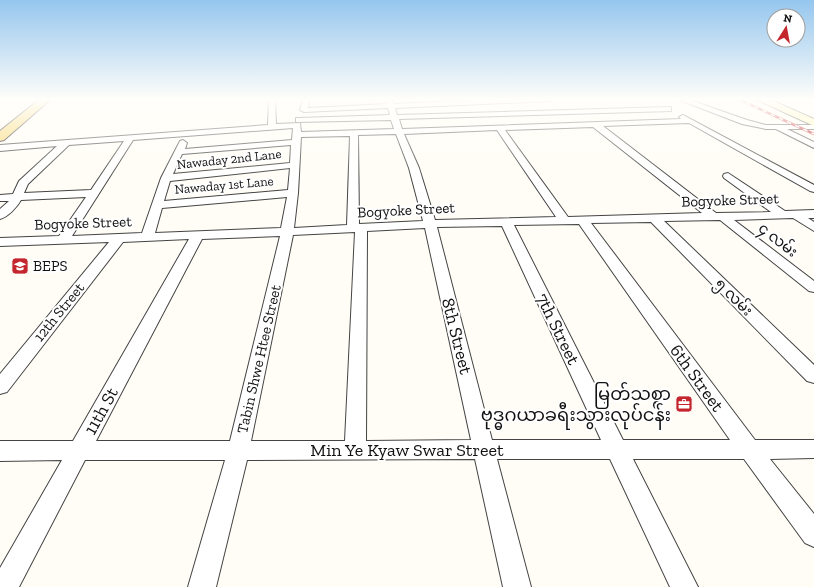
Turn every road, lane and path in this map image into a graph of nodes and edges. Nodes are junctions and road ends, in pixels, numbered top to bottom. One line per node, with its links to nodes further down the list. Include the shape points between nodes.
1 (12, 126): 17 (main road)
2 (268, 126): 16 (street)
3 (297, 126): 13 (street)
4 (329, 126): 13 (street)
5 (398, 126): 14 (street, 8th Street)
6 (551, 126): 11 (street)
7 (598, 126): 35 (street, ၄ လမ်း)
8 (701, 126): 26 (street)
9 (760, 126): 12 (street)
10 (797, 126): 12 (street)
11 (499, 128): 14 (street); 37 (street, 6th Street)
12 (777, 128): 20 (street)
13 (297, 131): 15 (street); 22 (street); 23 (street, Tabin Shwe Htee Street)
14 (400, 131): 15 (street); 39 (street, 8th Street)
15 (354, 133): 41 (street)
16 (188, 134): 18 (street); 22 (street)
17 (0, 136)
18 (130, 138): 19 (street); 27 (street)
19 (66, 143): 21 (street); 29 (street, via 23,183)
20 (814, 145)
21 (0, 148)
22 (179, 152): 25 (street)
23 (295, 165): 25 (street, Nawaday 2nd Lane); 28 (street, Tabin Shwe Htee Street)
24 (728, 176): 34 (street)
25 (166, 178): 31 (street)
26 (814, 189)
27 (94, 193): 29 (street); 46 (street)
28 (293, 193): 31 (street, Nawaday 1st Lane); 42 (street, Tabin Shwe Htee Street)
29 (17, 197): 30 (street); 33 (street)
30 (0, 198)
31 (158, 205): 44 (street)
32 (814, 214): 34 (street, Bogyoke Street)
33 (0, 215)
34 (789, 215): 35 (street, Bogyoke Street); 40 (street)
35 (718, 217): 36 (street, Bogyoke Street); 48 (street, ၄ လမ်း)
36 (654, 218): 37 (street, Bogyoke Street); 49 (street, ၅ လမ်း)
37 (574, 220): 38 (street, Bogyoke Street); 51 (street, 6th Street)
38 (506, 222): 39 (street, Bogyoke Street); 55 (street, 7th Street)
39 (430, 224): 41 (street, Bogyoke Street); 54 (street, 8th Street)
40 (814, 227)
41 (357, 228): 42 (street, Bogyoke Street); 53 (street)
42 (287, 232): 43 (street, Bogyoke Street); 58 (street, Tabin Shwe Htee Street)
43 (198, 235): 44 (street, Bogyoke Street); 57 (street, 11th St)
44 (147, 237): 45 (street, Bogyoke Street)
45 (119, 238): 46 (street, Bogyoke Street); 50 (street, 12th Street)
46 (63, 240): 47 (street, Bogyoke Street)
47 (0, 242)
48 (814, 288)
49 (814, 376)
50 (0, 387)
51 (749, 449): 52 (street, Min Ye Kyaw Swar Street); 55 (street, Min Ye Kyaw Swar Street); 59 (street, 6th Street)
52 (814, 449)
53 (355, 450): 54 (street, Min Ye Kyaw Swar Street); 58 (street, Min Ye Kyaw Swar Street)
54 (485, 450): 55 (street, Min Ye Kyaw Swar Street); 62 (street, 8th Street)
55 (617, 450): 63 (street, 7th Street)
56 (0, 451): 57 (street, Min Ye Kyaw Swar Street)
57 (80, 451): 58 (street, Min Ye Kyaw Swar Street); 60 (street, 11th St)
58 (238, 451): 61 (street, Tabin Shwe Htee Street)
59 (814, 534)
60 (4, 587)
61 (202, 587)
62 (517, 587)
63 (684, 587)

